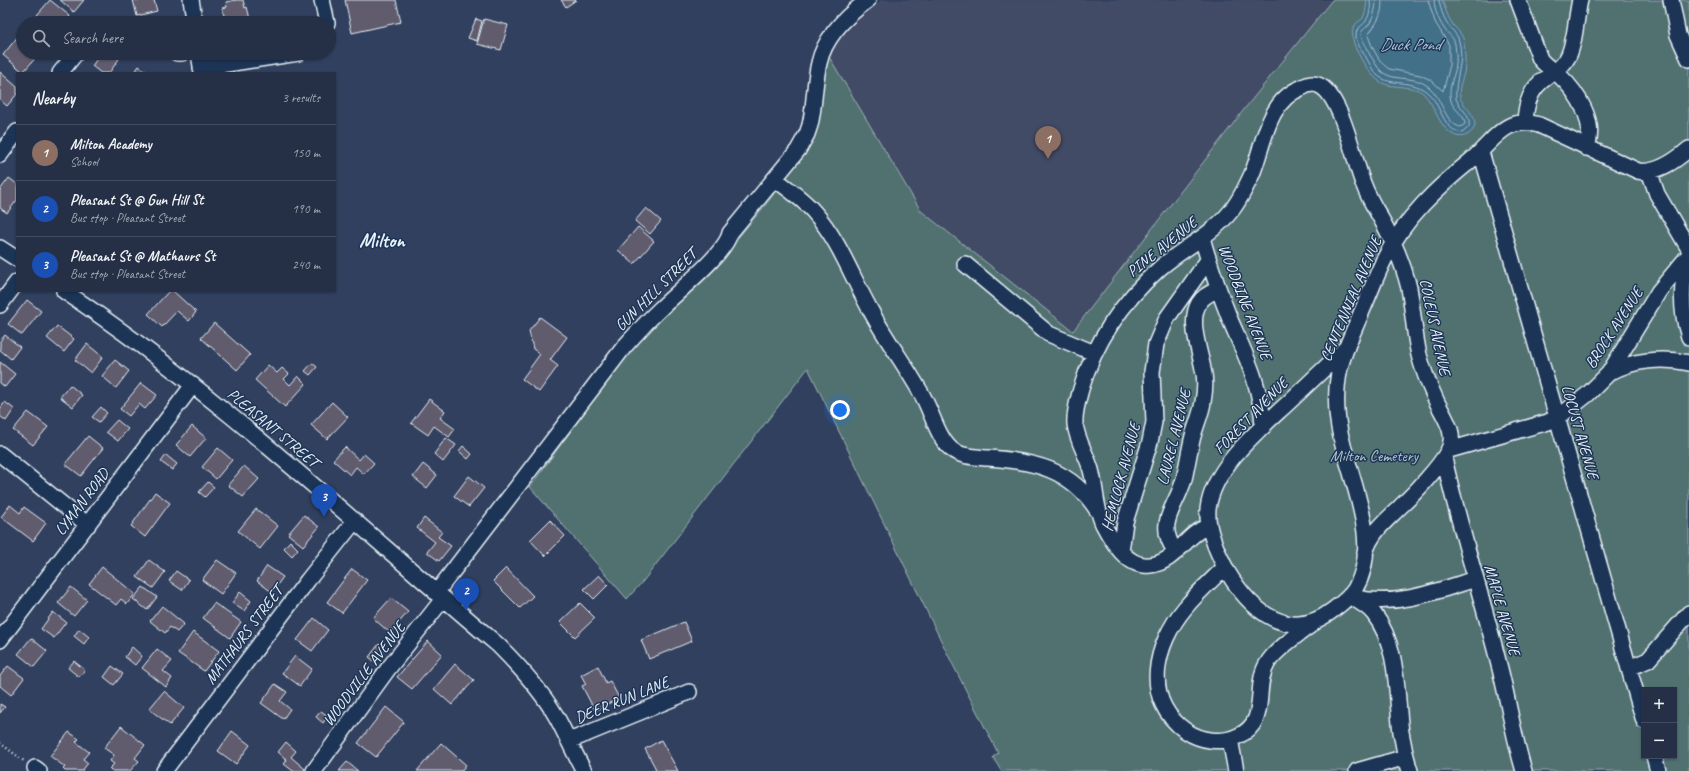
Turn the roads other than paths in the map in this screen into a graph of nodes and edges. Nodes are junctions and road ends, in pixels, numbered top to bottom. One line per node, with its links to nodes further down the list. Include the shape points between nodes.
1 (190, 0): 7 (street)
2 (322, 0): 8 (street)
3 (868, 0): 23 (street, GUN HILL STREET, via 836,29 825,44 819,62 807,134 798,150)
4 (1518, 0): 15 (street, via 1537,52 1544,64)
5 (1580, 0): 15 (street, via 1569,54 1563,65)
6 (1671, 0): 9 (street, via 1678,35)
7 (193, 16)
8 (325, 16)
9 (1689, 59)
10 (70, 60): 14 (street)
11 (200, 60): 13 (street)
12 (261, 60): 13 (street)
13 (202, 71)
14 (61, 72)
15 (1554, 72): 16 (street, via 1533,90 1527,105); 18 (street, via 1581,103 1590,129 1590,139)
16 (1525, 122): 18 (street, via 1539,125); 20 (street, CENTENNIAL AVENUE, via 1504,128)
17 (16, 133): 21 (street)
18 (1586, 148): 22 (street, via 1633,169)
19 (1689, 149): 22 (street, via 1672,162)
20 (1481, 152): 25 (street, CENTENNIAL AVENUE, via 1426,201); 45 (street, LOCUST AVENUE)
21 (0, 155)
22 (1649, 171): 27 (street, via 1657,194)
23 (774, 179): 49 (street, via 813,210 831,234 866,302 922,395 942,438 951,448 963,455 1020,461 1051,470 1071,480); 58 (street, GUN HILL STREET, via 714,257 648,320 617,356)
24 (1202, 238): 25 (street, PINE AVENUE, via 1225,218 1242,195 1272,115 1280,102 1291,92 1316,84 1329,94 1337,107 1362,181); 31 (street, WOODBINE AVENUE); 41 (street, PINE AVENUE, via 1173,257 1142,285 1115,318)
25 (1393, 242): 40 (street, CENTENNIAL AVENUE); 48 (street, COLEUS AVENUE, via 1408,286 1422,367 1451,431 1452,444)
26 (0, 248): 29 (street)
27 (1689, 249)
28 (1689, 255): 43 (street, BROCK AVENUE, via 1659,291)
29 (16, 259)
30 (1689, 259): 39 (street, via 1682,296)
31 (1208, 260): 34 (street, WOODBINE AVENUE); 36 (street, HEMLOCK AVENUE)
32 (965, 264): 41 (street, via 1049,334)
33 (16, 283): 37 (street)
34 (1218, 289): 38 (street, via 1205,296); 46 (street, WOODBINE AVENUE, via 1252,369 1260,399)
35 (69, 292): 44 (street, PLEASANT STREET)
36 (1184, 295): 38 (street); 53 (street, HEMLOCK AVENUE, via 1163,326 1155,349 1152,372 1155,413 1153,427 1125,522)
37 (0, 305)
38 (1198, 305): 54 (street, LAUREL AVENUE, via 1195,328 1205,378 1204,396 1184,479 1167,521 1168,538)
39 (1689, 337)
40 (1347, 347): 46 (street, FOREST AVENUE); 55 (street, CENTENNIAL AVENUE, via 1339,374 1337,417 1363,515)
41 (1094, 353): 49 (street, PINE AVENUE, via 1076,406 1075,424 1092,475)
42 (1689, 363): 43 (street, via 1666,360 1636,362)
43 (1609, 373): 45 (street, BROCK AVENUE, via 1595,388)
44 (193, 385): 50 (street, PLEASANT STREET); 51 (street, LYMAN ROAD)
45 (1557, 418): 48 (street, BROCK AVENUE); 63 (street, LOCUST AVENUE)
46 (1263, 427): 52 (street, FOREST AVENUE, via 1242,448 1223,473 1210,502)
47 (0, 454): 51 (street)
48 (1446, 454): 55 (street, via 1409,499 1373,534); 57 (street, MAPLE AVENUE, via 1458,521)
49 (1099, 513): 53 (street, PINE AVENUE)
50 (354, 522): 58 (street, PLEASANT STREET); 70 (street, MATHAURS STREET)
51 (88, 525): 62 (street, LYMAN ROAD)
52 (1209, 526): 54 (street, PINE AVENUE, via 1191,536); 56 (street, CENTENNIAL AVENUE)
53 (1121, 551): 54 (street, PINE AVENUE, via 1130,560 1146,566 1161,562)
54 (1176, 552)
55 (1365, 553): 59 (street, CENTENNIAL AVENUE, via 1359,581)
56 (1225, 567): 61 (street, CENTENNIAL AVENUE, via 1246,598 1274,618 1286,623 1300,624); 66 (street, via 1186,606 1175,621 1160,652 1157,682 1166,709 1186,731 1211,740)
57 (1475, 579): 59 (street, via 1399,600); 75 (street, MAPLE AVENUE, via 1499,663)
58 (440, 596): 67 (street, PLEASANT STREET, via 520,668 548,703); 71 (street, WOODVILLE AVENUE)
59 (1350, 596): 61 (street, CENTENNIAL AVENUE); 69 (street, via 1369,608 1386,638 1396,674 1401,732)
60 (1689, 613): 63 (street, via 1648,660)
61 (1322, 617): 66 (street, via 1267,663 1262,676 1256,718 1245,732)
62 (0, 640)
63 (1629, 668): 65 (street, LOCUST AVENUE)
64 (689, 692): 67 (street, DEER RUN LANE)
65 (1641, 710)
66 (1230, 739): 73 (street)
67 (569, 742): 72 (street, PLEASANT STREET)
68 (1655, 759): 76 (street)
69 (1408, 764): 74 (street)
70 (164, 771)
71 (314, 771)
72 (584, 771)
73 (1236, 771)
74 (1357, 771)
75 (1524, 771)
76 (1658, 771)

